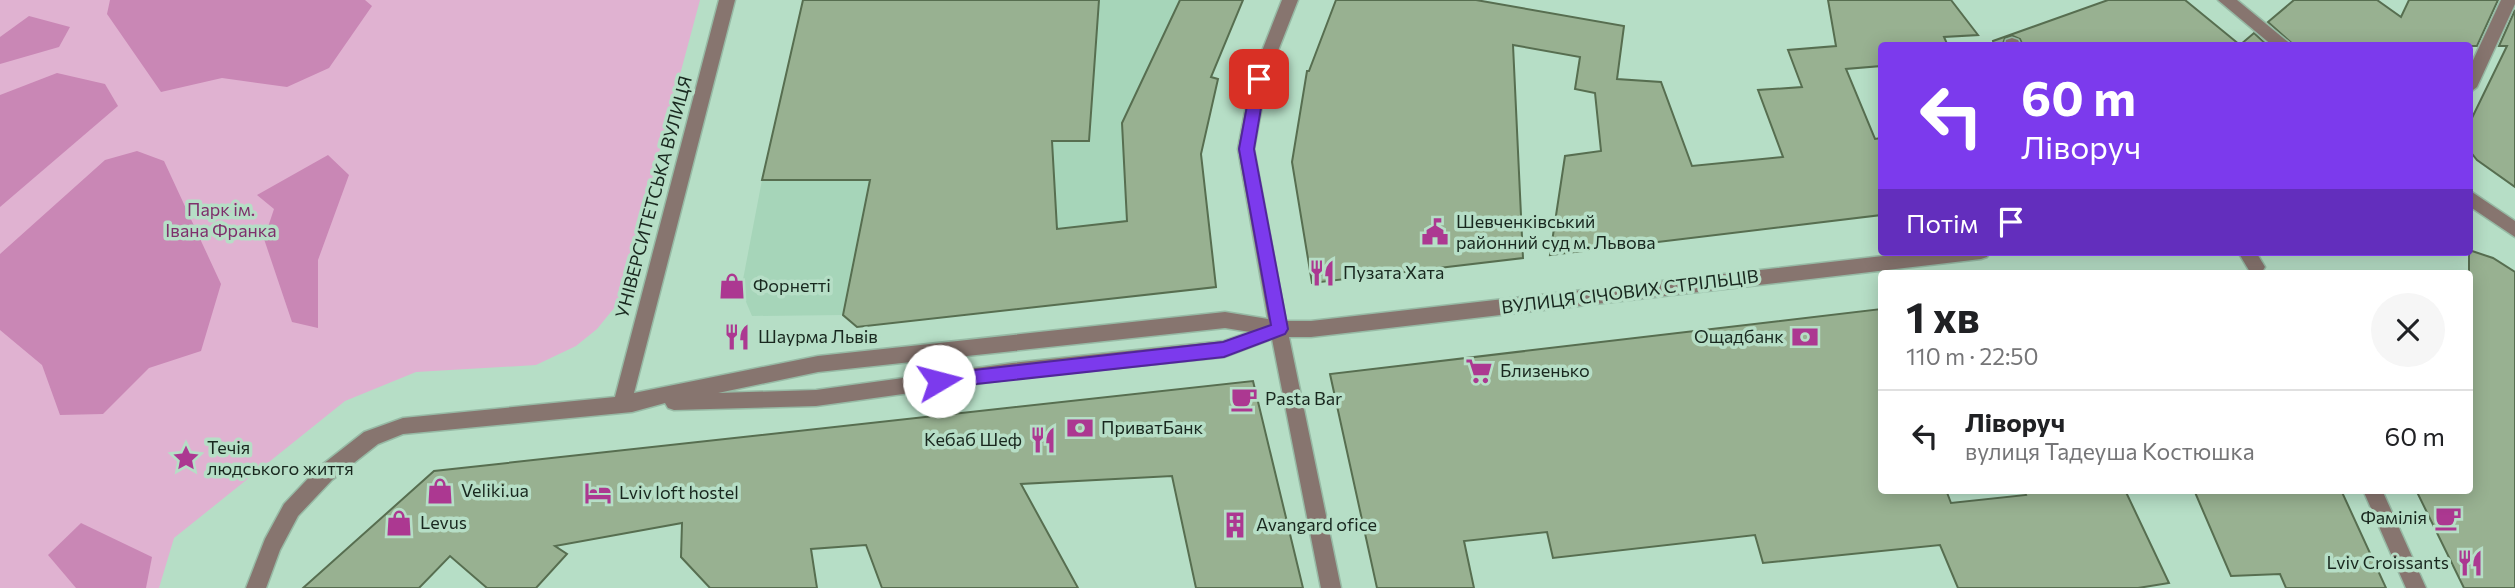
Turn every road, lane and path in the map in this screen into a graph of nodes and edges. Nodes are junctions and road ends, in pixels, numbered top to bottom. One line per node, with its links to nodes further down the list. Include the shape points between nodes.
1 (727, 0): 11 (street, УНІВЕРСИТЕТСЬКА ВУЛИЦЯ)
2 (1290, 0): 10 (street, via 1259,79 1246,149)
3 (2226, 0): 5 (street)
4 (2509, 0): 6 (street)
5 (2280, 42)
6 (2473, 78)
7 (2473, 200): 8 (street)
8 (2515, 230)
9 (1946, 256): 10 (street, ВУЛИЦЯ СІЧОВИХ СТРІЛЬЦІВ)
10 (1279, 329): 11 (street, ВУЛИЦЯ СІЧОВИХ СТРІЛЬЦІВ, via 1224,349 816,398); 11 (street, ВУЛИЦЯ СІЧОВИХ СТРІЛЬЦІВ, via 1225,320 818,364); 14 (street)
11 (622, 404): 13 (street, ВУЛИЦЯ СІЧОВИХ СТРІЛЬЦІВ, via 404,426 371,438 325,474 291,510)
12 (2374, 494): 15 (street)
13 (256, 588)
14 (1331, 588)
15 (2416, 588)

